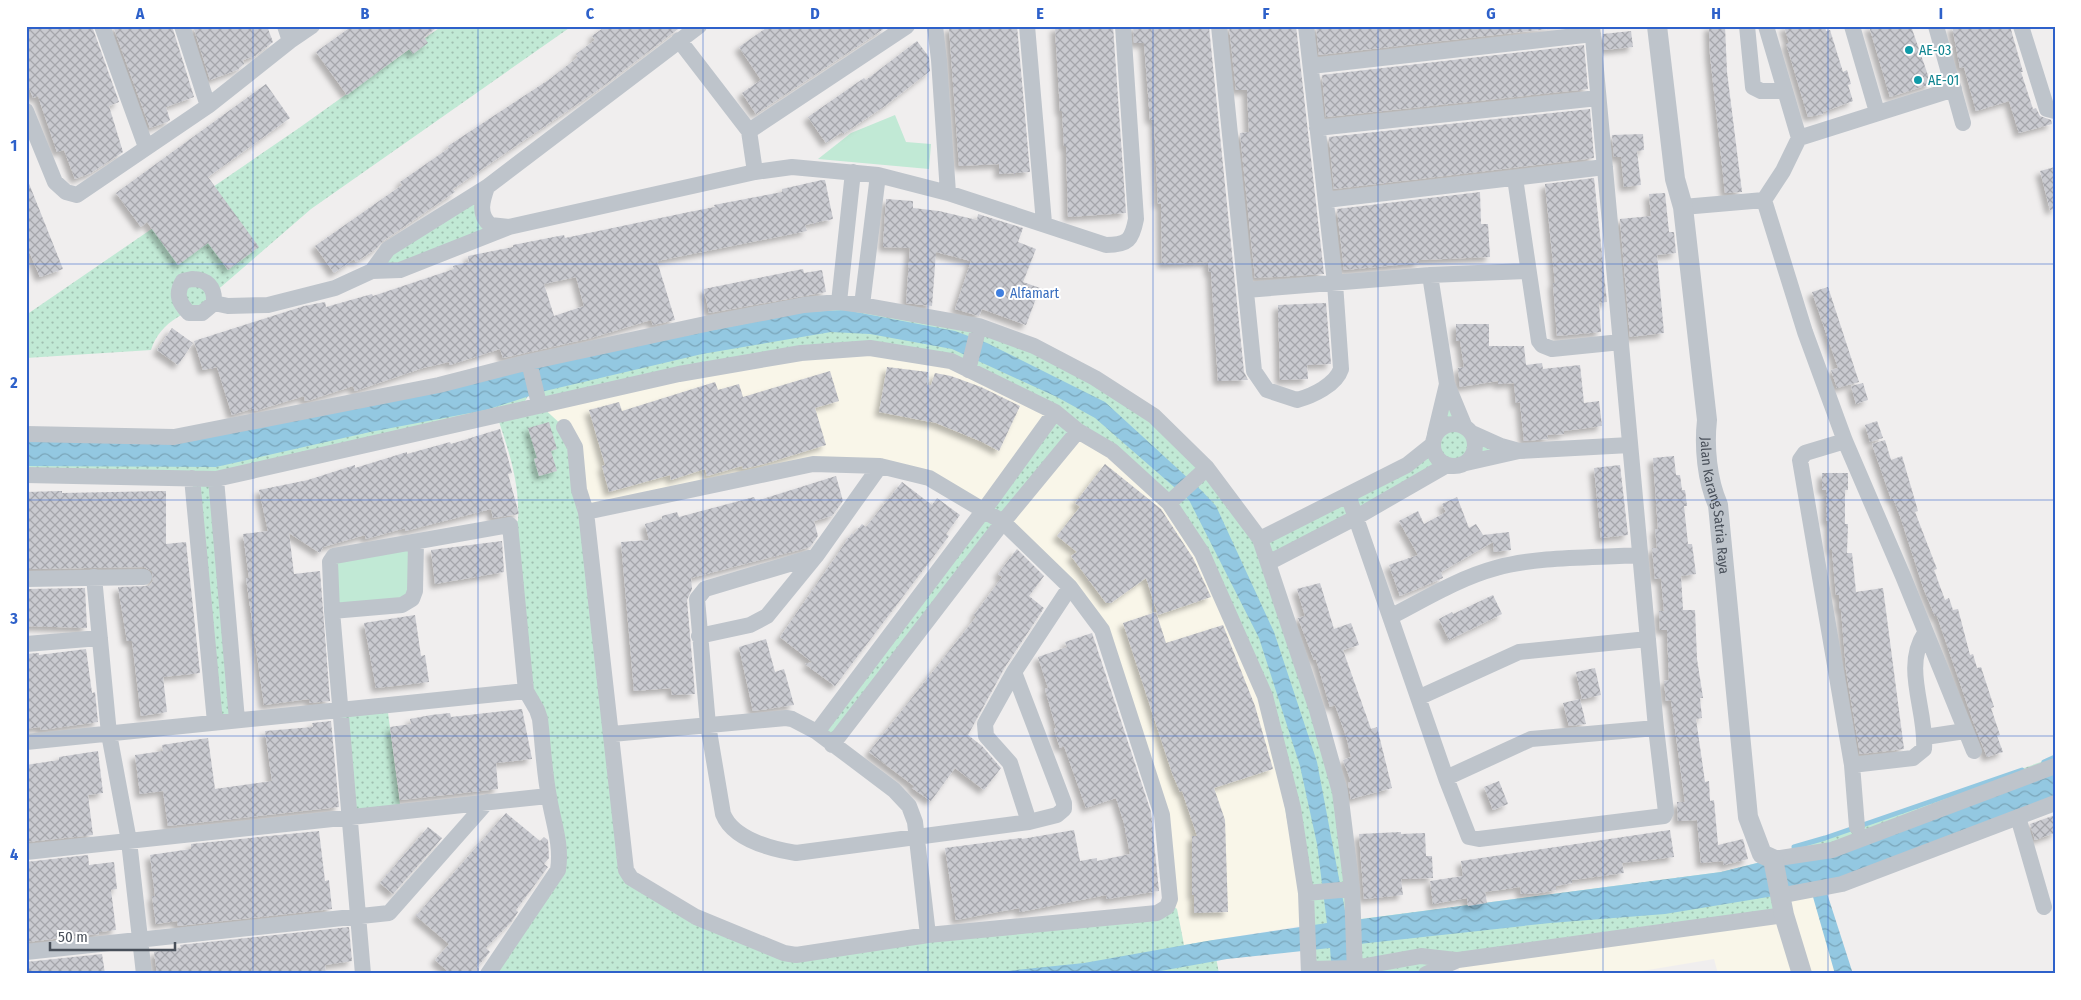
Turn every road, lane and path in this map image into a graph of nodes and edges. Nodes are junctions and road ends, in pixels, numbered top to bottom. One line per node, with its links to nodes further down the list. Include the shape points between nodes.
1 (102, 26): 32 (street)
2 (182, 26): 24 (street)
3 (312, 26): 18 (street)
4 (699, 26): 19 (street)
5 (907, 26): 30 (street)
6 (935, 26): 39 (street)
7 (1027, 26): 43 (street)
8 (1123, 26): 43 (street, via 1136,219 1133,235 1124,243 1106,245)
9 (1220, 26): 49 (street)
10 (1306, 26): 20 (street)
11 (1657, 26): 42 (street, Jalan Karang Satria Raya, via 1676,179)
12 (1747, 26): 22 (street, via 1753,87 1761,91)
13 (1766, 26): 22 (street)
14 (1852, 26): 27 (street)
15 (1936, 26): 21 (street)
16 (2021, 26): 26 (street, via 2047,109)
17 (1592, 30): 20 (street); 23 (street)
18 (287, 33): 24 (street)
19 (679, 40): 30 (street); 38 (street)
20 (1311, 66): 29 (street)
21 (1954, 89): 27 (street); 28 (street)
22 (1784, 91): 31 (street)
23 (1598, 98): 29 (street); 33 (street)
24 (208, 106): 32 (street)
25 (26, 111): 32 (street, via 55,182 66,192 77,195)
26 (2055, 111)
27 (1877, 112): 31 (street)
28 (1963, 123)
29 (1317, 128): 40 (street)
30 (749, 131): 34 (street)
31 (1799, 138): 41 (street)
32 (146, 147)
33 (1605, 167): 37 (street); 54 (street)
34 (754, 172): 35 (street, via 792,166); 44 (street)
35 (854, 172): 36 (street); 50 (street)
36 (878, 175): 39 (street); 52 (street)
37 (1515, 178): 40 (street); 46 (street)
38 (487, 187): 44 (street, via 482,204 484,220 490,225); 45 (street, via 388,249)
39 (948, 193): 43 (street)
40 (1326, 200): 48 (street)
41 (1764, 200): 42 (street); 65 (street, via 1805,332)
42 (1683, 207): 130 (street, Jalan Karang Satria Raya, via 1707,420 1710,488 1718,505 1748,817 1762,854)
43 (1044, 223)
44 (509, 226): 45 (street, via 400,270)
45 (372, 271): 51 (street, via 335,288 268,305)
46 (1528, 271): 47 (street); 54 (street, via 1542,346 1552,350)
47 (1430, 275): 48 (street); 57 (street)
48 (1335, 283): 49 (street); 49 (street, via 1341,369 1326,387 1297,400 1267,390 1255,375)
49 (1246, 290)
50 (839, 302): 52 (street); 55 (street, via 728,319)
51 (214, 303)
52 (862, 304): 53 (street)
53 (979, 326): 56 (street); 71 (street, via 1034,346 1095,378 1154,416)
54 (1621, 342): 66 (street)
55 (530, 367): 58 (street); 63 (street, via 174,437)
56 (968, 370): 58 (street, via 951,361 870,348 801,353); 59 (street)
57 (1447, 384): 61 (street); 64 (street)
58 (538, 400): 74 (street, via 415,435)
59 (1055, 412): 62 (street); 77 (street)
60 (564, 427): 78 (street, via 575,447 579,490)
61 (1468, 429): 64 (street, via 1448,424); 67 (street, via 1501,446); 68 (street, via 1476,444 1474,454)
62 (1078, 431): 76 (street, via 1112,451); 80 (street)
63 (26, 434)
64 (1433, 440): 70 (street, via 1436,458); 75 (street, via 1407,465)
65 (1845, 441): 96 (street); 117 (street, via 1805,452 1800,460)
66 (1630, 445): 67 (street); 83 (street)
67 (1520, 451): 68 (street)
68 (1466, 463): 70 (street)
69 (880, 466): 77 (street, via 929,478); 78 (street, via 813,464); 84 (street)
70 (1447, 466): 79 (street)
71 (1207, 468): 76 (street); 81 (street)
72 (26, 475): 73 (street)
73 (192, 478): 74 (street); 87 (street)
74 (216, 478): 85 (street)
75 (1348, 495): 79 (street); 81 (street)
76 (1173, 499): 132 (street, via 1202,553 1265,696 1293,808)
77 (984, 510): 80 (street); 92 (street)
78 (586, 512): 112 (street)
79 (1355, 518): 86 (street); 95 (street)
80 (1003, 522): 91 (street); 94 (street)
81 (1260, 539): 86 (street)
82 (416, 542): 93 (street, via 334,556 329,570); 93 (street, via 412,599 402,605); 102 (street, via 510,525)
83 (1640, 555): 95 (street, via 1521,563 1497,568 1479,573); 99 (street)
84 (816, 556): 97 (street, via 767,616 750,625); 97 (street, via 705,589 697,599)
85 (223, 562): 87 (street); 105 (street)
86 (1268, 563): 131 (street, via 1317,710 1340,792)
87 (200, 564): 106 (street)
88 (94, 577): 89 (street); 90 (street); 98 (street)
89 (144, 577)
90 (26, 579)
91 (1070, 587): 101 (street); 136 (street, via 1102,630 1162,815 1170,899 1166,907 1157,913)
92 (916, 601): 94 (street); 110 (street)
93 (332, 611): 104 (street)
94 (932, 614): 115 (street)
95 (1392, 616): 103 (street)
96 (1925, 633): 109 (street); 113 (street, via 1918,647 1915,673)
97 (699, 636): 107 (street)
98 (100, 638): 100 (street); 111 (street)
99 (1648, 639): 103 (street, via 1519,652); 108 (street)
100 (26, 644)
101 (1014, 672): 125 (street, via 984,729 986,736 1010,764); 125 (street, via 1064,803 1064,809 1057,815)
102 (526, 691): 104 (street); 120 (street, via 540,719)
103 (1420, 697): 119 (street)
104 (340, 709): 105 (street); 123 (street)
105 (237, 720): 106 (street)
106 (215, 722): 111 (street)
107 (708, 725): 110 (street, via 786,718); 112 (street); 127 (street, via 723,814 735,831 769,847 796,852)
108 (1656, 728): 119 (street, via 1531,739); 119 (street, via 1666,812 1661,817 1475,840 1469,837)
109 (1965, 731): 113 (street); 116 (street)
110 (817, 732): 115 (street)
111 (109, 734): 114 (street); 128 (street)
112 (612, 734): 136 (street, via 626,870 638,882 696,917 796,955)
113 (1925, 737): 117 (street, via 1924,749 1914,758)
114 (26, 742)
115 (832, 745): 127 (street, via 894,790 909,806)
116 (1974, 751)
117 (1852, 765): 126 (street)
118 (2055, 766): 130 (street, via 1832,850)
119 (1446, 778)
120 (548, 796): 121 (street); 144 (street, via 559,842 558,870)
121 (488, 802): 123 (street); 135 (street, via 391,912)
122 (2055, 803): 124 (street)
123 (350, 817): 128 (street); 135 (street)
124 (2018, 817): 133 (street); 134 (street)
125 (1029, 822): 127 (street)
126 (1857, 827)
127 (916, 837): 136 (street)
128 (129, 841): 129 (street); 137 (street)
129 (26, 852)
130 (1773, 859): 133 (street)
131 (1347, 889): 132 (street); 140 (street, via 1353,920)
132 (1306, 892): 141 (street, via 1306,926)
133 (1781, 905): 139 (street); 146 (street)
134 (2044, 907)
135 (358, 915): 137 (street); 143 (street)
136 (928, 935)
137 (140, 938): 138 (street); 142 (street)
138 (26, 952)
139 (1458, 960): 140 (street, via 1421,956); 145 (street)
140 (1352, 970): 141 (street)
141 (1314, 971)
142 (144, 974)
143 (363, 974)
144 (488, 974)
145 (1426, 974)
146 (1802, 974)

